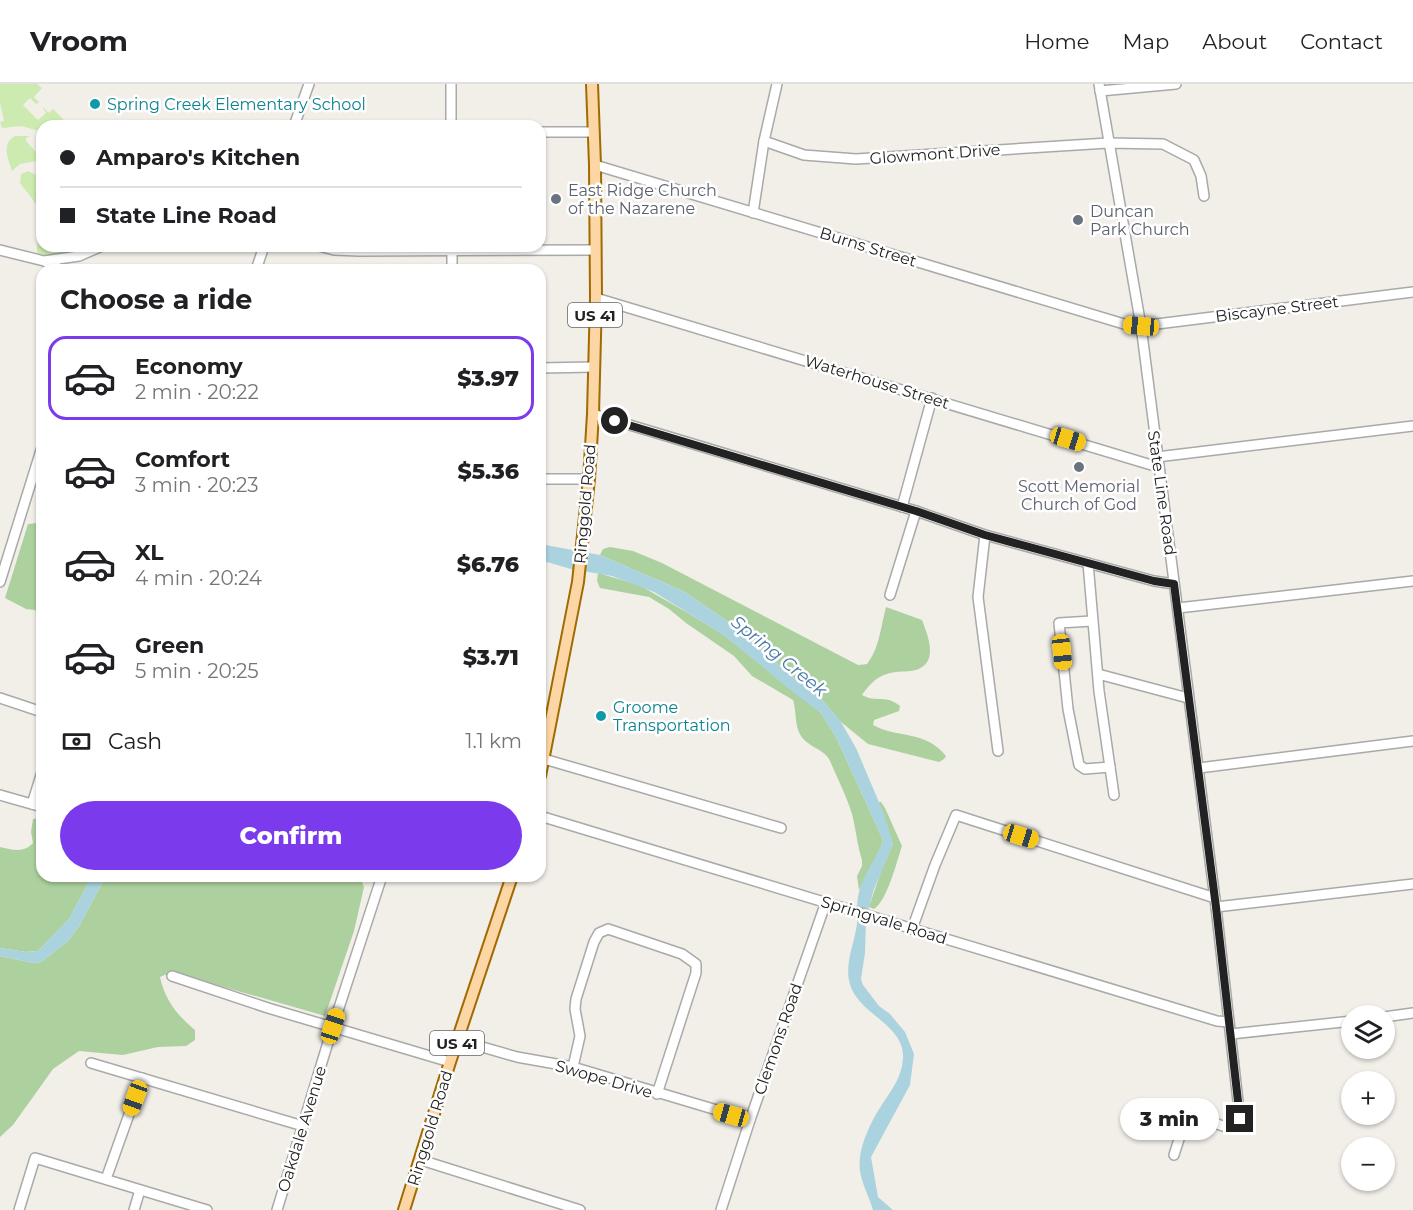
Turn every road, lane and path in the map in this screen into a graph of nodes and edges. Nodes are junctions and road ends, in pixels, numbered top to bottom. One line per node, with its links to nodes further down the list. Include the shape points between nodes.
1 (309, 84): 7 (street)
2 (451, 84): 8 (street)
3 (592, 84): 10 (main road, Ringgold Road / US 41)
4 (777, 84): 11 (street)
5 (1176, 84): 6 (street)
6 (1100, 88): 12 (street, State Line Road)
7 (296, 120)
8 (451, 120)
9 (546, 132): 10 (street)
10 (593, 132): 13 (main road, Ringgold Road / US 41)
11 (764, 141): 12 (street, Glowmont Drive, via 804,155 856,159); 15 (street)
12 (1108, 143): 14 (street, Glowmont Drive, via 1163,144 1176,149 1194,160); 24 (street, State Line Road)
13 (595, 165): 15 (street, Burns Street); 17 (main road, Ringgold Road / US 41)
14 (1204, 196)
15 (753, 213): 24 (street, Burns Street)
16 (546, 250): 17 (street)
17 (594, 250): 23 (main road, Ringgold Road / US 41)
18 (1, 252): 20 (street)
19 (88, 252): 20 (street)
20 (44, 261): 21 (street)
21 (50, 264)
22 (1413, 292): 24 (street, Biscayne Street)
23 (596, 298): 25 (main road, Ringgold Road / US 41); 27 (street, Waterhouse Street)
24 (1141, 326): 30 (street, State Line Road)
25 (594, 367): 26 (street); 28 (main road, Ringgold Road / US 41)
26 (546, 368)
27 (932, 398): 30 (street, Waterhouse Street); 34 (street)
28 (593, 414): 33 (main road, Ringgold Road / US 41); 34 (street)
29 (1413, 426): 30 (street)
30 (1157, 462): 40 (street, State Line Road)
31 (36, 466): 39 (street)
32 (546, 479): 33 (street)
33 (589, 479): 51 (main road, Ringgold Road / US 41, via 578,582)
34 (902, 507): 35 (street)
35 (916, 511): 36 (street); 41 (street)
36 (985, 535): 37 (street); 52 (street, via 978,597)
37 (1088, 563): 40 (street); 43 (street)
38 (1413, 581): 42 (street)
39 (0, 582)
40 (1174, 584): 42 (street, State Line Road)
41 (891, 595)
42 (1178, 608): 48 (street, State Line Road)
43 (1092, 621): 44 (street); 54 (street, via 1059,623 1068,709 1079,765 1085,769)
44 (1098, 674): 45 (street); 46 (street)
45 (1115, 678): 46 (street); 48 (street)
46 (1099, 691): 54 (street)
47 (0, 698): 49 (street)
48 (1188, 698): 55 (street, State Line Road)
49 (36, 710)
50 (1413, 741): 55 (street)
51 (546, 749)
52 (998, 751)
53 (546, 760): 60 (street)
54 (1110, 767): 57 (street)
55 (1199, 768): 65 (street, State Line Road)
56 (0, 795): 58 (street)
57 (1114, 795)
58 (36, 806)
59 (546, 818): 64 (street, Springvale Road)
60 (781, 828)
61 (380, 882): 72 (street, Oakdale Avenue)
62 (510, 882): 74 (main road, Ringgold Road / US 41)
63 (1413, 884): 65 (street)
64 (826, 902): 66 (street, Springvale Road); 82 (street, Clemons Road)
65 (1216, 902): 66 (street, via 956,815); 70 (street, State Line Road)
66 (912, 929): 70 (street, Springvale Road, via 1217,1022)
67 (172, 976): 72 (street)
68 (1413, 1013): 69 (street)
69 (1395, 1015)
70 (1229, 1022): 73 (street, State Line Road)
71 (1341, 1022): 73 (street)
72 (333, 1026): 75 (street); 83 (street, Oakdale Avenue)
73 (1231, 1034): 81 (street, State Line Road, via 1240,1119 1235,1126 1226,1126)
74 (458, 1040): 75 (main road, Ringgold Road / US 41); 77 (street, Swope Drive, via 517,1057)
75 (450, 1062): 85 (main road, Ringgold Road / US 41)
76 (91, 1063): 78 (street)
77 (573, 1067): 79 (street, Swope Drive); 79 (street, via 580,1036 576,999 594,942 599,933 608,929 682,954 696,964)
78 (142, 1078): 83 (street); 86 (street)
79 (657, 1094): 82 (street, Swope Drive)
80 (1160, 1106): 81 (street)
81 (1187, 1114): 84 (street)
82 (750, 1120): 94 (street, Clemons Road)
83 (303, 1126): 91 (street, Oakdale Avenue)
84 (1174, 1155)
85 (421, 1160): 92 (main road, Ringgold Road / US 41); 93 (street)
86 (106, 1179): 87 (street); 88 (street, via 35,1158)
87 (140, 1190): 89 (street); 90 (street)
88 (19, 1210)
89 (134, 1210)
90 (207, 1210)
91 (277, 1210)
92 (404, 1210)
93 (580, 1210)
94 (721, 1210)

